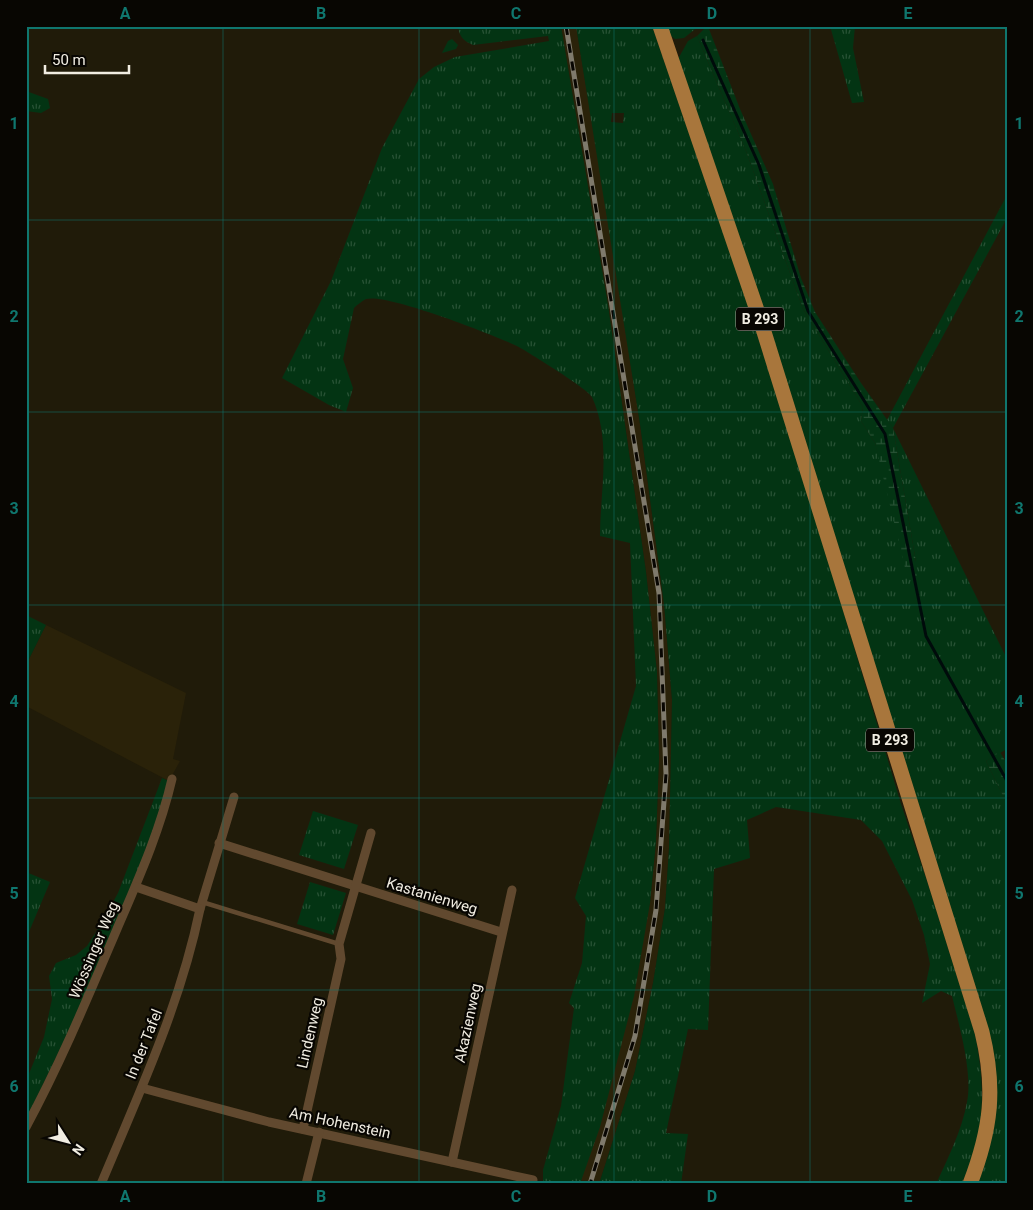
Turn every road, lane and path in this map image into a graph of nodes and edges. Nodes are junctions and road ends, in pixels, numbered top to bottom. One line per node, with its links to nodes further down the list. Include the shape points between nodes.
1 (660, 26): 20 (main road, B 293, via 760,319 982,1032 990,1064 988,1125)
2 (172, 779): 7 (street, Wössinger Weg, via 165,809)
3 (234, 797): 5 (street, In der Tafel)
4 (370, 833): 6 (street)
5 (219, 843): 6 (street, Kastanienweg); 9 (street, In der Tafel)
6 (355, 886): 10 (street, Kastanienweg); 11 (street)
7 (136, 887): 9 (street); 13 (street, Wössinger Weg, via 61,1061)
8 (512, 890): 10 (street, Akazienweg)
9 (201, 906): 11 (lane); 12 (street, In der Tafel, via 170,1019)
10 (501, 932): 16 (street, Akazienweg)
11 (339, 944): 14 (street, Lindenweg, via 341,959)
12 (142, 1088): 14 (street, Am Hohenstein); 18 (street, In der Tafel)
13 (26, 1127)
14 (302, 1129): 15 (street, Am Hohenstein)
15 (319, 1132): 16 (street, Am Hohenstein); 19 (street)
16 (452, 1162): 17 (street, Am Hohenstein)
17 (533, 1180)
18 (101, 1184)
19 (306, 1184)
20 (970, 1184)

